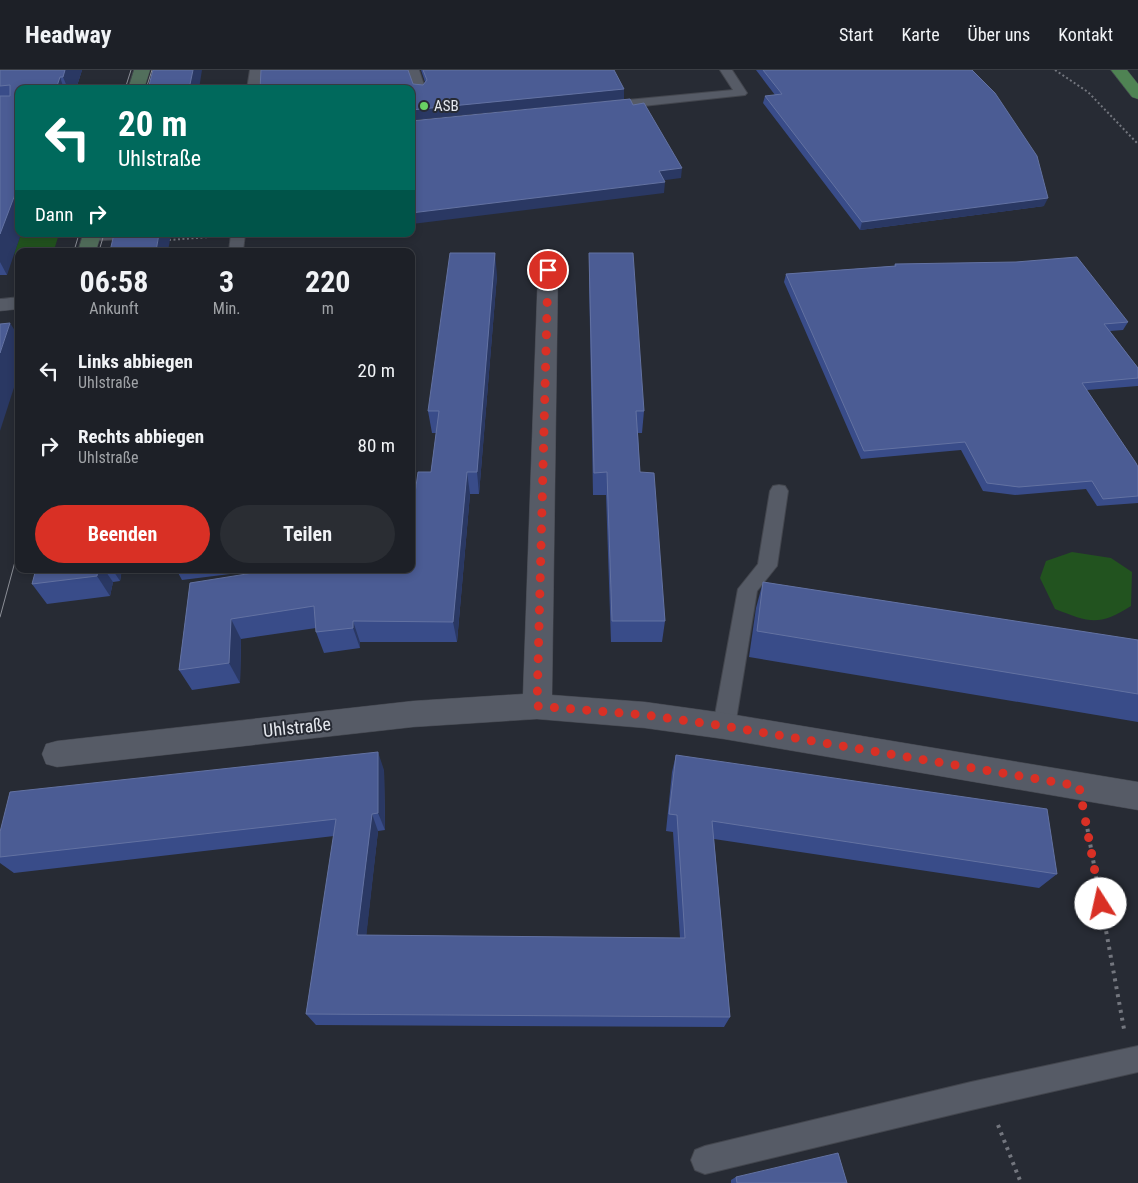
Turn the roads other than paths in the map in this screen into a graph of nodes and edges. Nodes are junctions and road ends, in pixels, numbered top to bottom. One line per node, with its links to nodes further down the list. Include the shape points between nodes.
1 (142, 70): 8 (street)
2 (256, 70): 9 (lane)
3 (413, 70): 10 (lane)
4 (726, 70): 12 (lane, via 741,93)
5 (1119, 70): 11 (main road)
6 (1134, 70): 7 (main road)
7 (1138, 73)
8 (137, 85)
9 (254, 85)
10 (420, 91)
11 (1138, 94)
12 (595, 107)
13 (121, 237): 14 (lane)
14 (90, 241)
15 (548, 269): 19 (street)
16 (15, 303): 17 (street)
17 (0, 305)
18 (779, 491): 20 (lane, via 767,566 748,589)
19 (537, 706): 20 (street, Uhlstraße, via 645,715); 21 (street, Uhlstraße, via 413,714)
20 (724, 726): 22 (street, Uhlstraße)
21 (57, 754)
22 (1138, 796)
23 (1134, 1060): 24 (lane)
24 (705, 1160)

